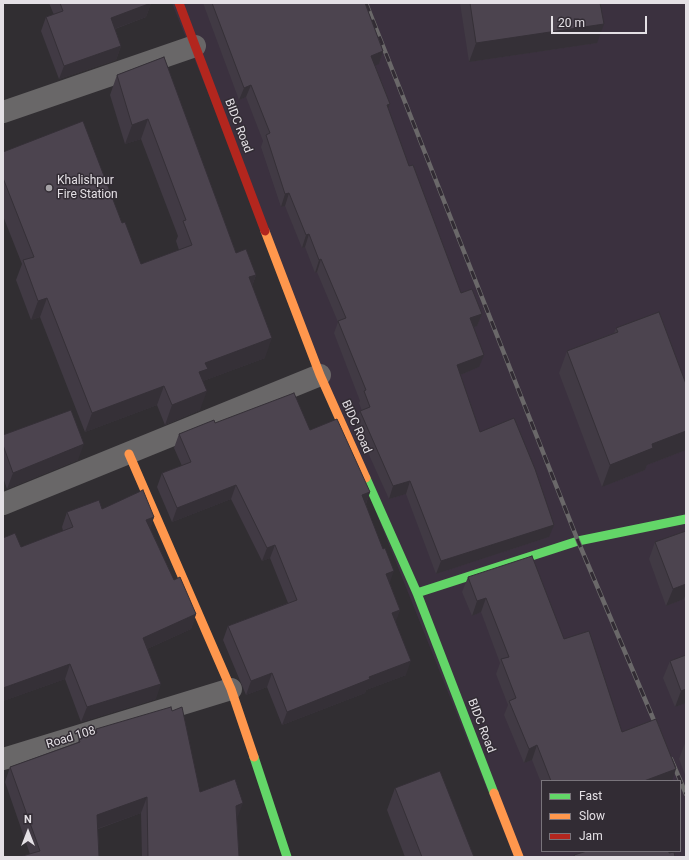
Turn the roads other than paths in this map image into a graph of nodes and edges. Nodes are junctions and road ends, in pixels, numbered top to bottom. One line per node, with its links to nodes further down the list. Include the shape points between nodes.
1 (179, 3): 2 (main road, BIDC Road)
2 (195, 46): 3 (street); 4 (main road, BIDC Road)
3 (3, 112)
4 (320, 375): 5 (street); 8 (main road, BIDC Road)
5 (129, 454): 6 (street); 9 (main road)
6 (3, 504)
7 (686, 519): 8 (main road, via 578,541)
8 (417, 593): 12 (main road, BIDC Road)
9 (232, 689): 10 (street, Road 108); 11 (main road)
10 (3, 759)
11 (287, 857)
12 (519, 857)

